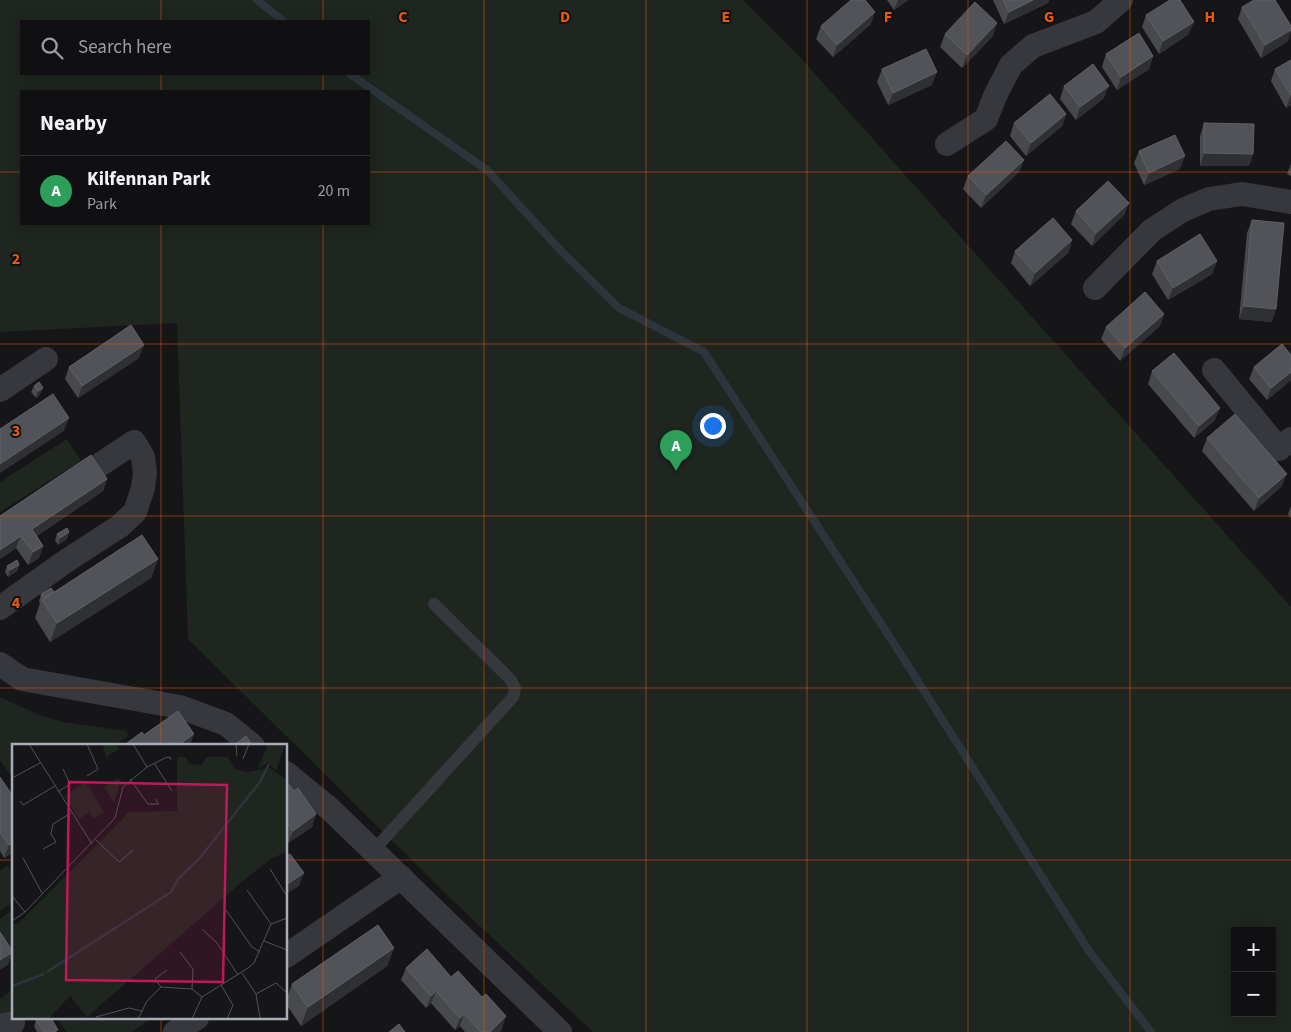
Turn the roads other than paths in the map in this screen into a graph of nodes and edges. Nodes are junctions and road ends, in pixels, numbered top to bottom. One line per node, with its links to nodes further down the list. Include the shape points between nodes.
1 (1121, 0): 2 (street, via 1096,22 1033,46 1011,65 986,120)
2 (947, 144)
3 (1291, 202): 4 (street, via 1242,194 1209,199 1182,210 1152,230)
4 (1094, 288)
5 (46, 359): 7 (street)
6 (1214, 370): 8 (street, via 1279,449)
7 (0, 390)
8 (1291, 439)
9 (98, 466): 11 (street, via 134,442 143,458 145,473 135,512 120,526)
10 (434, 604): 15 (lane, via 511,680 515,688 513,697)
11 (0, 608)
12 (0, 664): 13 (street, via 22,679 180,707 226,724)
13 (251, 744)
14 (288, 775): 15 (street, via 330,809)
15 (373, 851): 16 (street)
16 (401, 877): 17 (street); 22 (street)
17 (288, 955)
18 (195, 1020): 20 (street)
19 (199, 1020): 21 (street)
20 (175, 1032)
21 (208, 1032)
22 (560, 1032)

